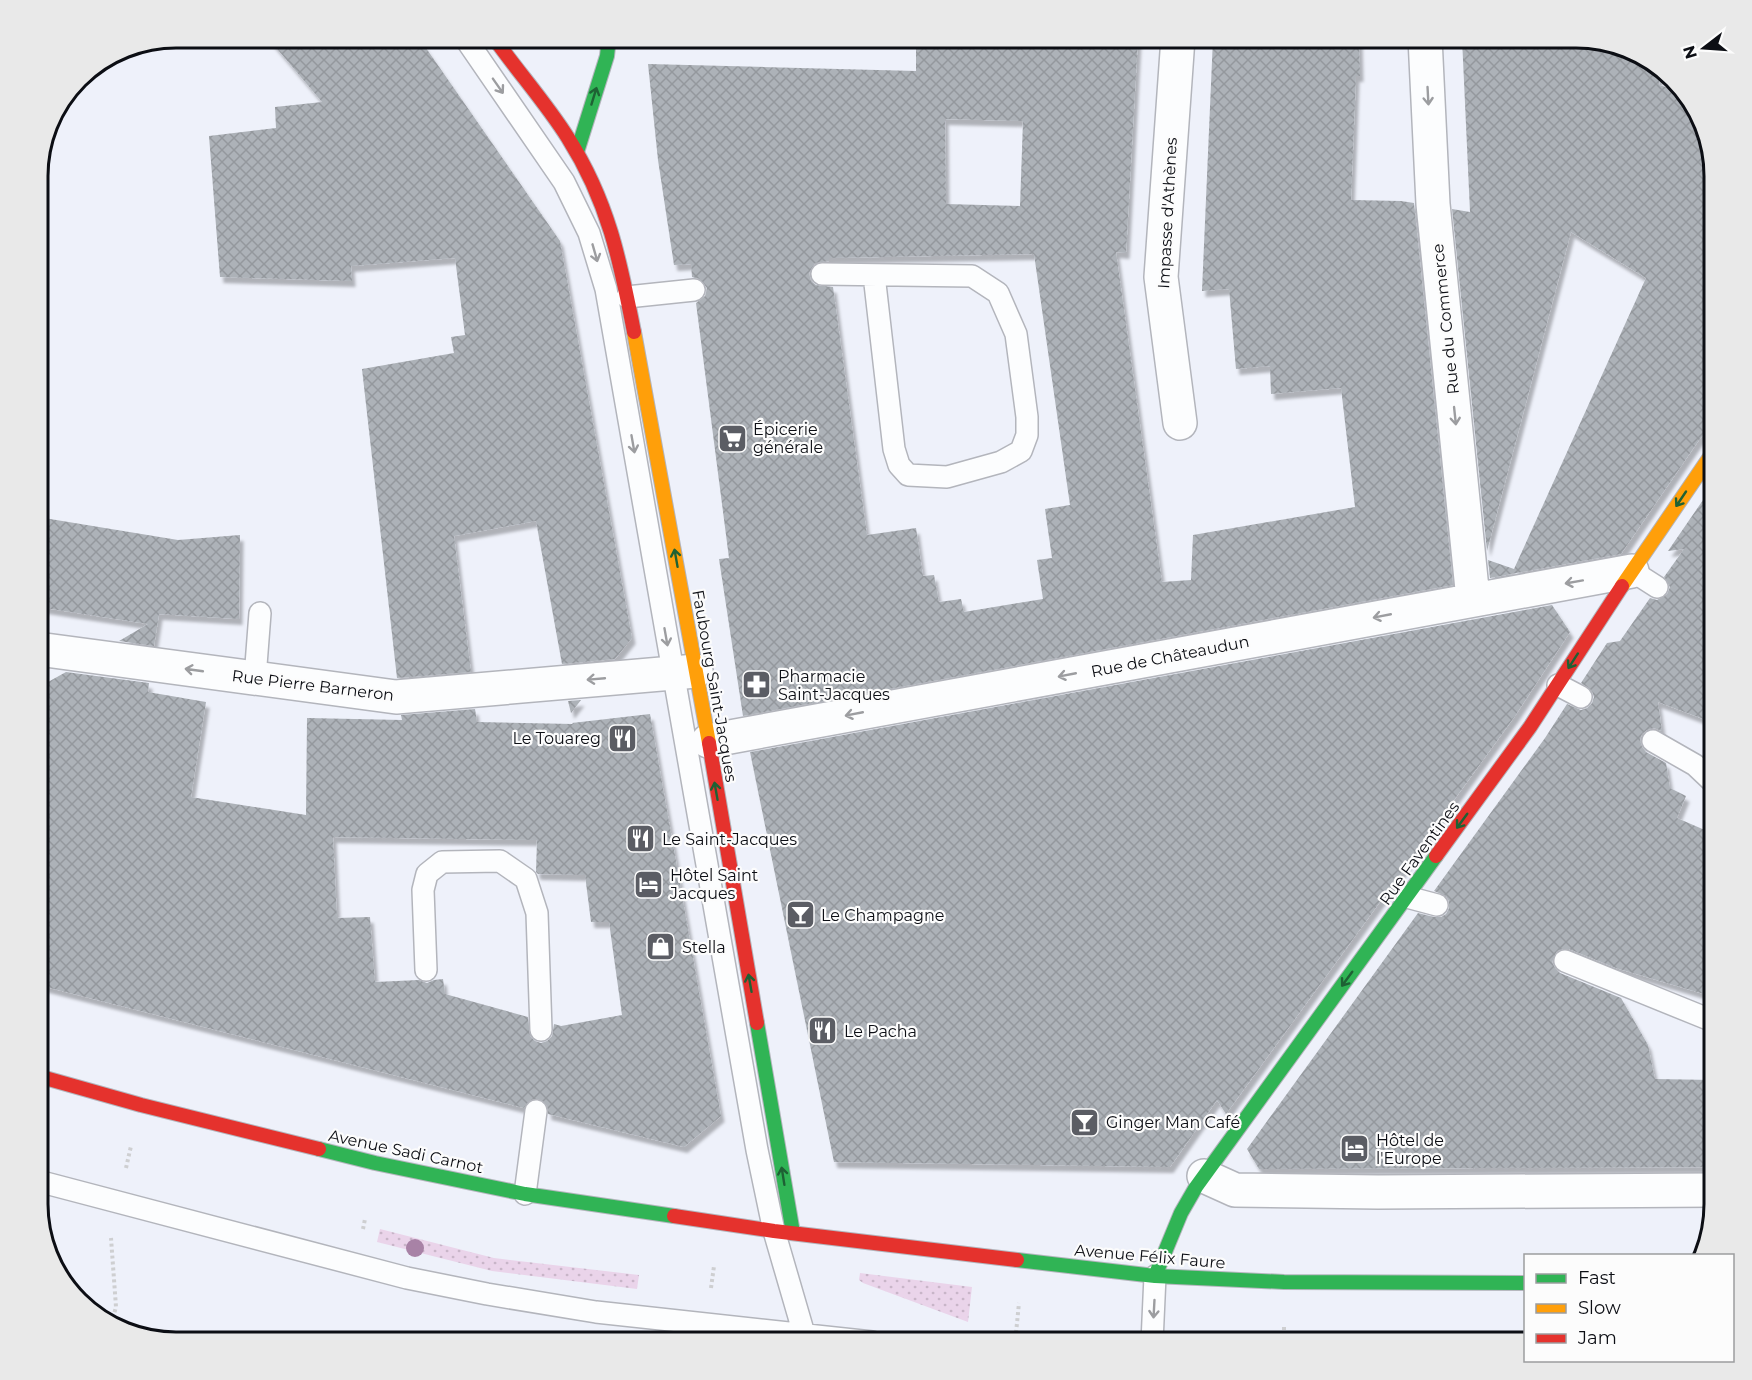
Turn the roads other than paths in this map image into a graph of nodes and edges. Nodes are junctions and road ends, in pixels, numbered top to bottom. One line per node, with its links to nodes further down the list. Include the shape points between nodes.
1 (472, 48): 17 (lane, one-way to 17, via 564,182 590,233 606,289)
2 (501, 48): 6 (street, Faubourg Saint-Jacques)
3 (608, 48): 6 (street, one-way to 3)
4 (1177, 48): 11 (street, Impasse d'Athènes, via 1161,277)
5 (1425, 48): 14 (street, Rue du Commerce, one-way to 14, via 1433,204)
6 (577, 152): 10 (street, Faubourg Saint-Jacques, via 614,234)
7 (822, 274): 8 (lane)
8 (874, 275): 8 (lane, via 972,276 998,293 1016,334 1027,417 1027,435 1021,451 1000,462 947,477 908,475 899,465)
9 (694, 290): 10 (lane)
10 (627, 297): 17 (street, Faubourg Saint-Jacques, one-way to 10)
11 (1180, 423)
12 (1704, 470): 13 (street, Rue Faventines, one-way to 13)
13 (1645, 579): 14 (street, Rue de Châteaudun, one-way to 14); 19 (street, Rue Faventines, one-way to 19)
14 (1473, 600): 21 (street, Rue de Châteaudun, one-way to 21)
15 (260, 613): 18 (lane)
16 (48, 650): 18 (street, Rue Pierre Barneron, one-way to 16)
17 (684, 672): 18 (street, Rue Pierre Barneron, one-way to 18, via 396,697); 21 (street, Faubourg Saint-Jacques); 36 (lane, via 757,1150)
18 (255, 678)
19 (1558, 686): 20 (lane); 24 (street, Rue Faventines, one-way to 24)
20 (1581, 697)
21 (708, 741): 36 (street, Faubourg Saint-Jacques, one-way to 21)
22 (1653, 741): 23 (lane)
23 (1704, 774)
24 (1407, 897): 25 (lane); 32 (street, Rue Faventines, one-way to 32)
25 (1437, 905)
26 (1564, 961): 28 (lane)
27 (426, 970): 29 (lane, via 423,890 427,874 442,862 500,861 526,879 537,913)
28 (1704, 1017)
29 (541, 1030)
30 (48, 1079): 35 (street, Avenue Sadi Carnot, via 375,1163)
31 (536, 1111): 35 (lane)
32 (1204, 1176): 34 (street, via 1235,1190); 37 (street, Rue Faventines, via 1182,1213)
33 (48, 1184): 39 (lane, via 407,1278 596,1312)
34 (1704, 1190)
35 (525, 1194): 36 (street, Avenue Sadi Carnot)
36 (783, 1232): 37 (street, Avenue Félix Faure); 40 (lane)
37 (1155, 1276): 38 (street, Avenue Félix Faure, via 1284,1282); 41 (lane, one-way to 41)
38 (1524, 1282)
39 (785, 1332)
40 (804, 1332)
41 (1152, 1332)

